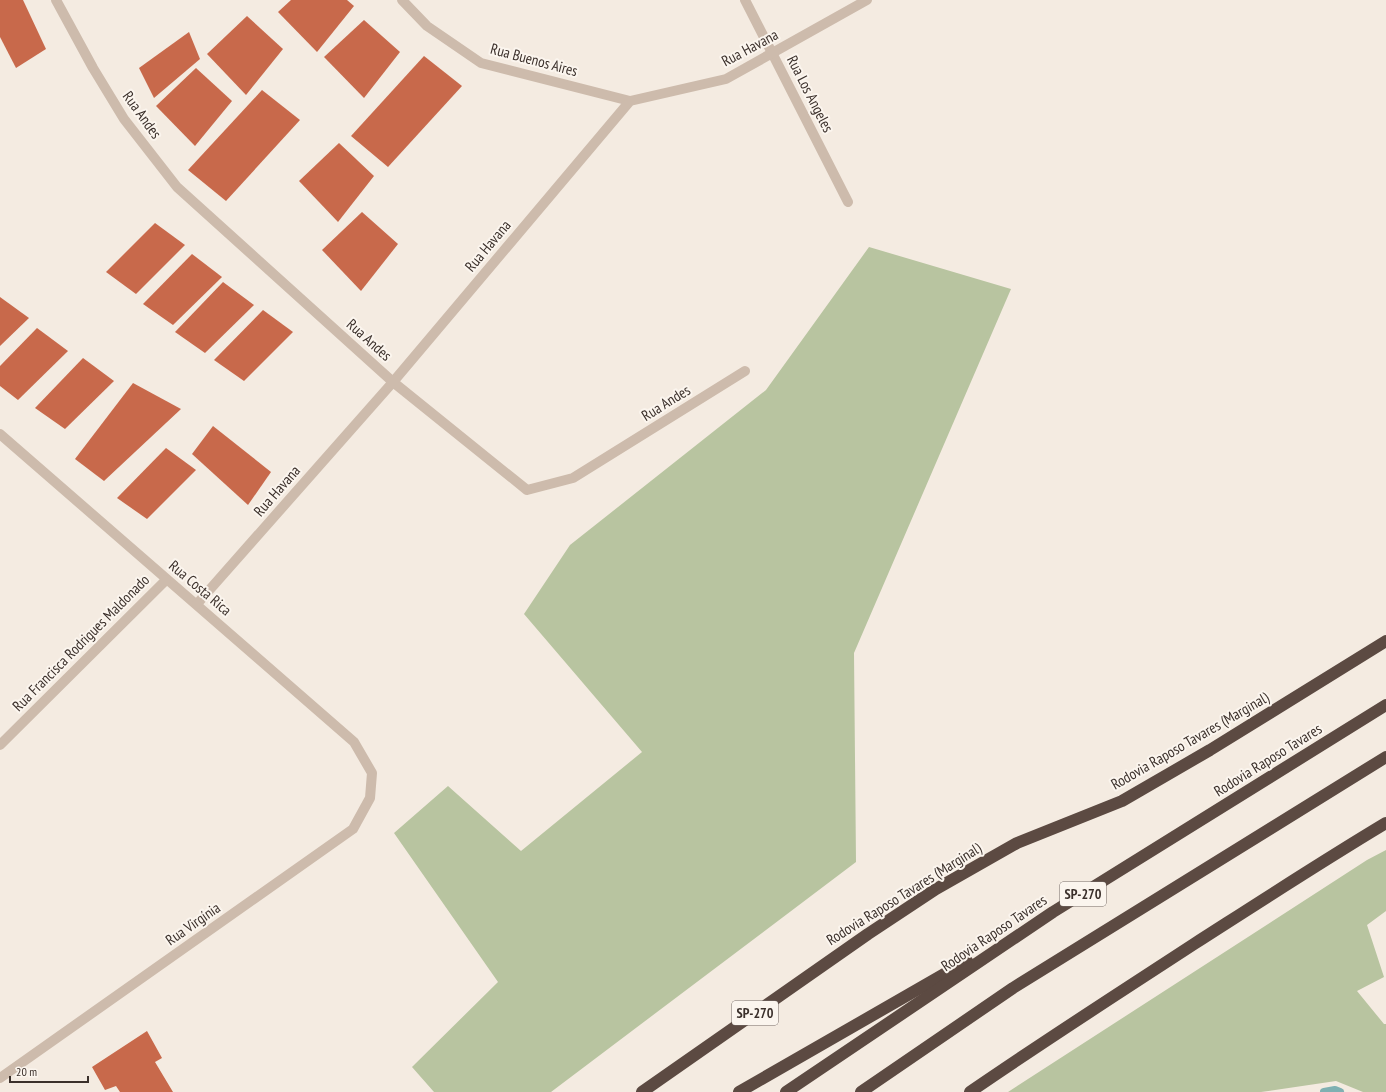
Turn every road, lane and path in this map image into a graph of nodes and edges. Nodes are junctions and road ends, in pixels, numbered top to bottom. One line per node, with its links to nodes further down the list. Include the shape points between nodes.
1 (56, 0): 9 (street, Rua Andes, via 92,68 124,119 177,187)
2 (402, 0): 6 (street, Rua Buenos Aires, via 428,26 481,62)
3 (745, 0): 5 (street, Rua Los Angeles)
4 (861, 2): 5 (street, Rua Havana)
5 (772, 54): 6 (street, Rua Havana, via 726,79); 7 (street, Rua Los Angeles)
6 (630, 101): 9 (street, Rua Havana)
7 (848, 202)
8 (745, 371): 9 (street, Rua Andes, via 573,478 527,490)
9 (393, 382): 12 (street, Rua Havana)
10 (0, 434): 11 (street, Rua Costa Rica)
11 (166, 580): 12 (street, Rua Costa Rica); 15 (street, Rua Francisca Rodrigues Maldonado)
12 (197, 604): 17 (street, Rua Costa Rica, via 354,742)
13 (1386, 641): 23 (highway, Rodovia Raposo Tavares (Marginal) / SP-270, via 1122,801 1017,843 936,889)
14 (1386, 705): 21 (highway, Rodovia Raposo Tavares / SP-270)
15 (0, 745)
16 (1386, 757): 26 (highway, SP-270, via 1014,988)
17 (372, 773): 22 (street, Rua Virgínia, via 370,798 353,829)
18 (1386, 823): 20 (highway)
19 (1386, 831): 20 (highway)
20 (1304, 874): 27 (highway)
21 (1053, 912): 24 (highway); 25 (highway, Rodovia Raposo Tavares / SP-270)
22 (0, 1078)
23 (642, 1092)
24 (738, 1092)
25 (786, 1092)
26 (861, 1092)
27 (970, 1092)

